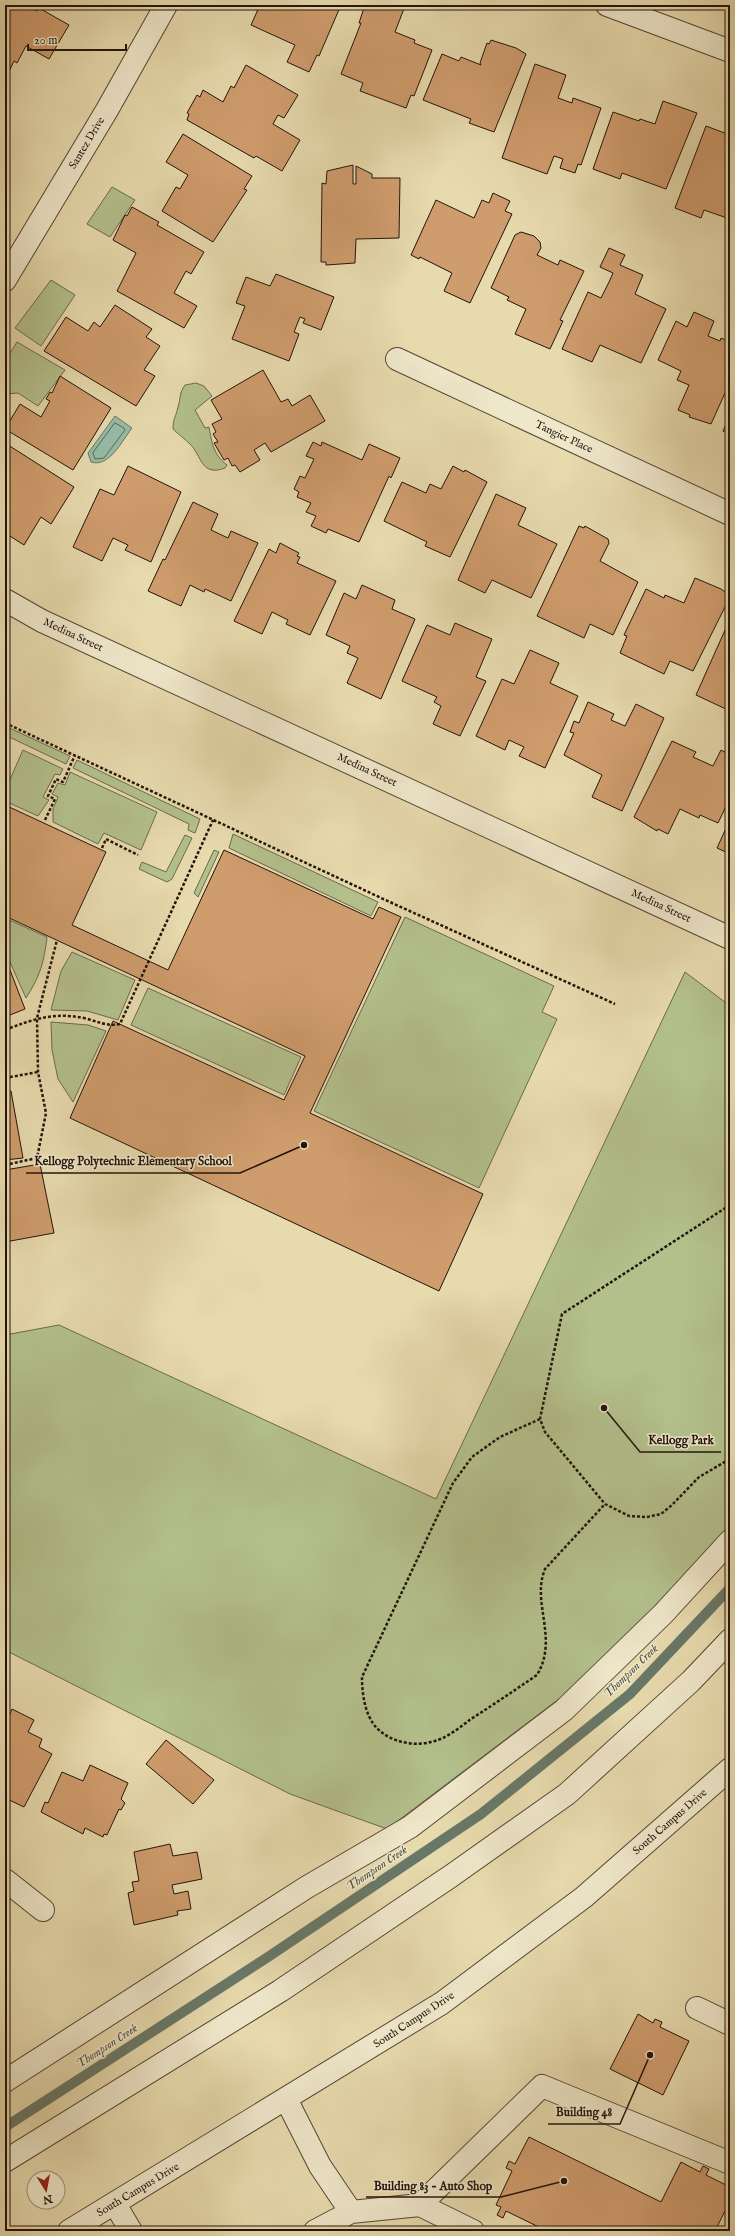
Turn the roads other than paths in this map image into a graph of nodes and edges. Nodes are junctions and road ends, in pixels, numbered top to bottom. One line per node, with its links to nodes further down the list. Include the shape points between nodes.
1 (166, 5): 4 (street, Santez Drive, via 107,110)
2 (608, 5): 3 (street)
3 (730, 51)
4 (5, 280)
5 (397, 359): 6 (street, Tangier Place)
6 (730, 514)
7 (5, 600): 8 (street, Medina Street, via 49,624)
8 (730, 938)
9 (730, 1541): 16 (street, via 663,1614 564,1710 410,1827 308,1886)
10 (730, 1640): 18 (street, via 691,1681 567,1794 280,1991)
11 (730, 1769): 17 (street, South Campus Drive, via 584,1897 448,1998)
12 (5, 1880): 13 (street)
13 (43, 1910)
14 (697, 2008): 15 (street)
15 (730, 2024)
16 (5, 2081)
17 (286, 2099): 20 (street, South Campus Drive); 22 (street, via 320,2166)
18 (5, 2161)
19 (730, 2163): 21 (street, via 542,2086)
20 (115, 2204): 23 (street, South Campus Drive); 24 (street)
21 (420, 2205): 22 (street); 26 (street)
22 (351, 2212): 25 (street)
23 (70, 2231)
24 (132, 2231)
25 (315, 2231)
26 (473, 2231)

